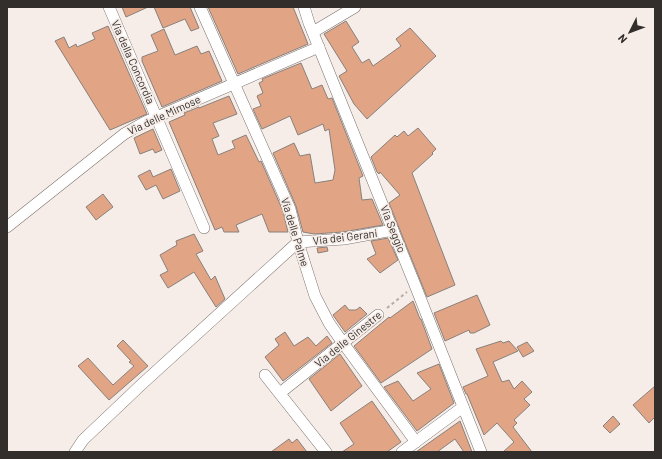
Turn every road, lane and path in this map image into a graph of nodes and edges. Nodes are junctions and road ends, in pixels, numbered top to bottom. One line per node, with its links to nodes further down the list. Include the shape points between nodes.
1 (109, 7): 8 (street, Via della Concordia)
2 (200, 7): 7 (street, Via delle Palme)
3 (304, 7): 5 (street, Via Seggio)
4 (355, 7): 5 (street)
5 (313, 32): 6 (street, Via Seggio)
6 (319, 47): 7 (street, Via delle Mimose); 11 (street, Via Seggio)
7 (234, 83): 8 (street, Via delle Mimose); 12 (street, Via delle Palme, via 290,209)
8 (157, 116): 9 (street, Via delle Mimose, via 124,134); 10 (street, Via della Concordia)
9 (7, 227)
10 (204, 228)
11 (393, 230): 12 (street, Via dei Gerani, via 344,239); 13 (street, Via Seggio)
12 (298, 242): 15 (street, Via delle Palme, via 315,296); 20 (street, via 82,440)
13 (415, 285): 14 (path, Via delle Ginestre); 18 (street, Via Seggio)
14 (378, 315): 15 (street, Via delle Ginestre)
15 (343, 343): 17 (street, Via delle Ginestre); 19 (street, Via delle Palme)
16 (266, 375): 17 (street)
17 (280, 393): 21 (street)
18 (463, 407): 19 (street); 23 (street, Via Seggio)
19 (416, 442): 22 (street)
20 (75, 452)
21 (326, 452)
22 (402, 452)
23 (481, 452)

